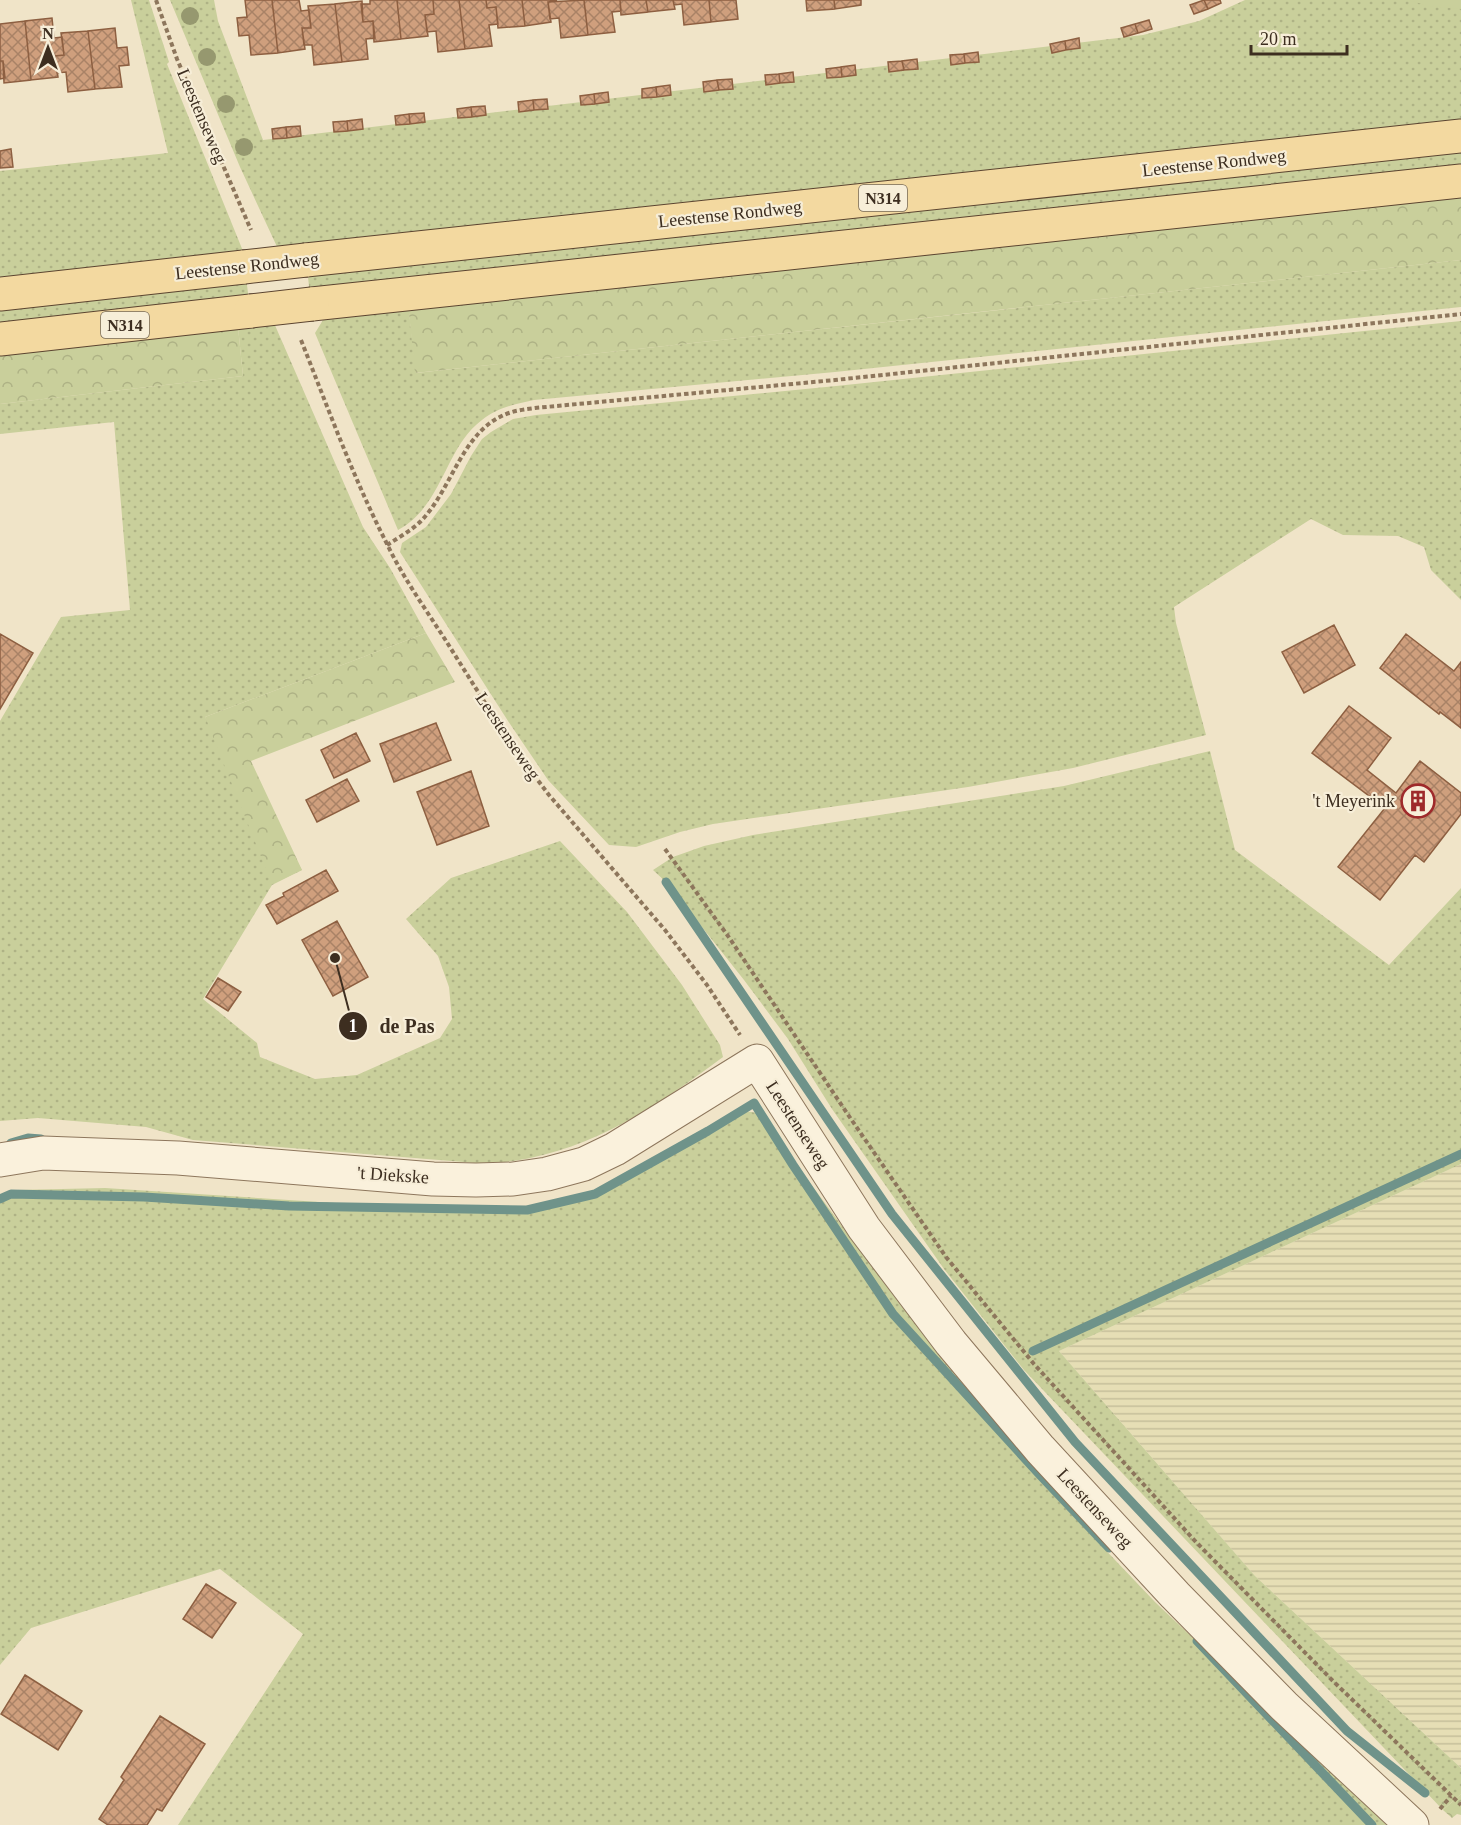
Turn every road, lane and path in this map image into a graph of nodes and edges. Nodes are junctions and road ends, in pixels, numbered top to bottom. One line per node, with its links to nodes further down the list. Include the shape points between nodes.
1 (156, 0): 4 (path, Leestenseweg, via 177,59)
2 (1461, 136): 5 (main road, Leestense Rondweg / N314, bridge)
3 (1461, 181): 7 (main road, N314, bridge)
4 (251, 230)
5 (0, 294)
6 (1461, 314): 9 (path, via 511,412 477,434 445,490 421,522)
7 (0, 339)
8 (301, 340): 9 (path, Leestenseweg, via 363,496)
9 (387, 545): 11 (path, Leestenseweg, via 534,776 665,930)
10 (665, 849): 13 (path, via 946,1257 1034,1364 1196,1542)
11 (757, 1061): 12 (street, 't Diekske, via 584,1164 513,1179 433,1179 178,1158 43,1153); 14 (street, Leestenseweg, via 864,1228 951,1343 1040,1449 1284,1706)
12 (0, 1160)
13 (1461, 1805)
14 (1412, 1825)

